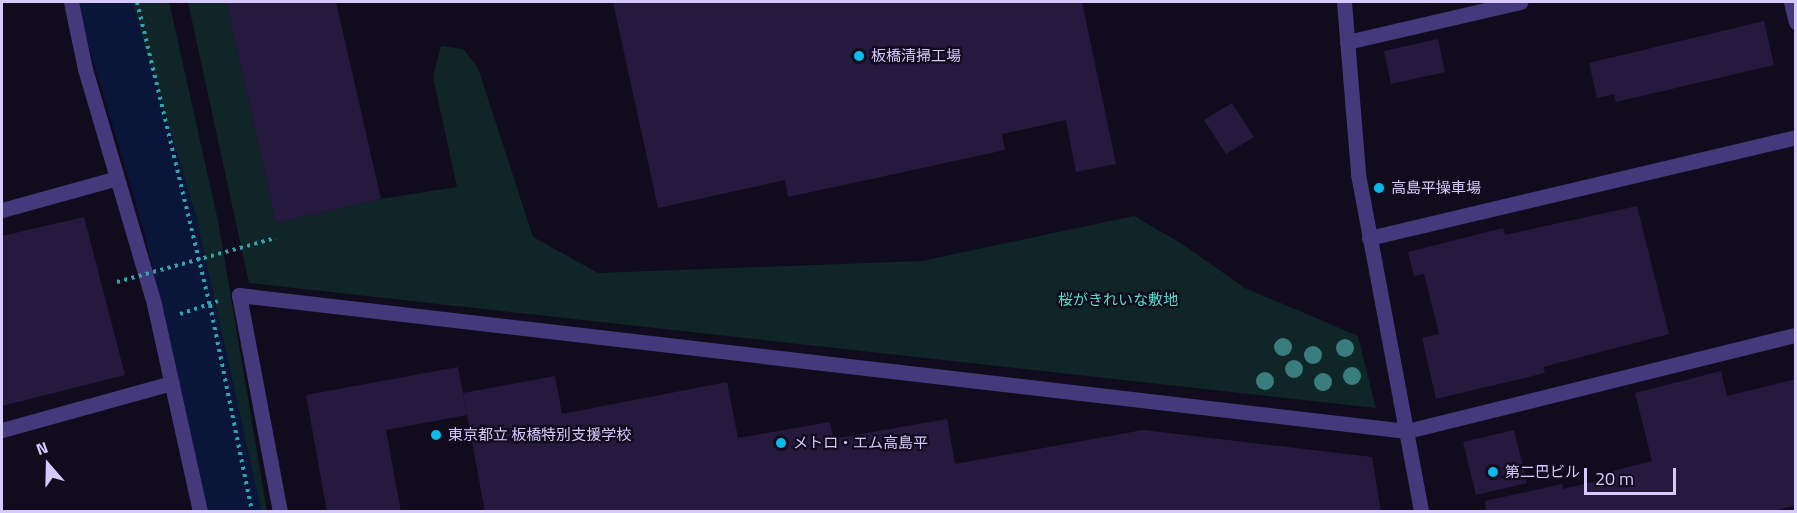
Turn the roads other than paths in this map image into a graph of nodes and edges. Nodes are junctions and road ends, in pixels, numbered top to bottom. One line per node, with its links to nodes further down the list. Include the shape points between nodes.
1 (71, 2): 8 (street, via 85,69)
2 (1344, 2): 6 (street)
3 (1520, 2): 6 (street)
4 (1791, 2): 5 (street)
5 (1796, 22)
6 (1347, 42): 10 (street, via 1358,174)
7 (1796, 137): 10 (street)
8 (117, 178): 9 (street); 12 (street, via 154,304)
9 (2, 210)
10 (1369, 237): 14 (street)
11 (1796, 335): 14 (street)
12 (172, 383): 13 (street); 15 (street)
13 (2, 430)
14 (1407, 431): 16 (street, via 239,295); 17 (street)
15 (200, 512)
16 (280, 512)
17 (1421, 512)

